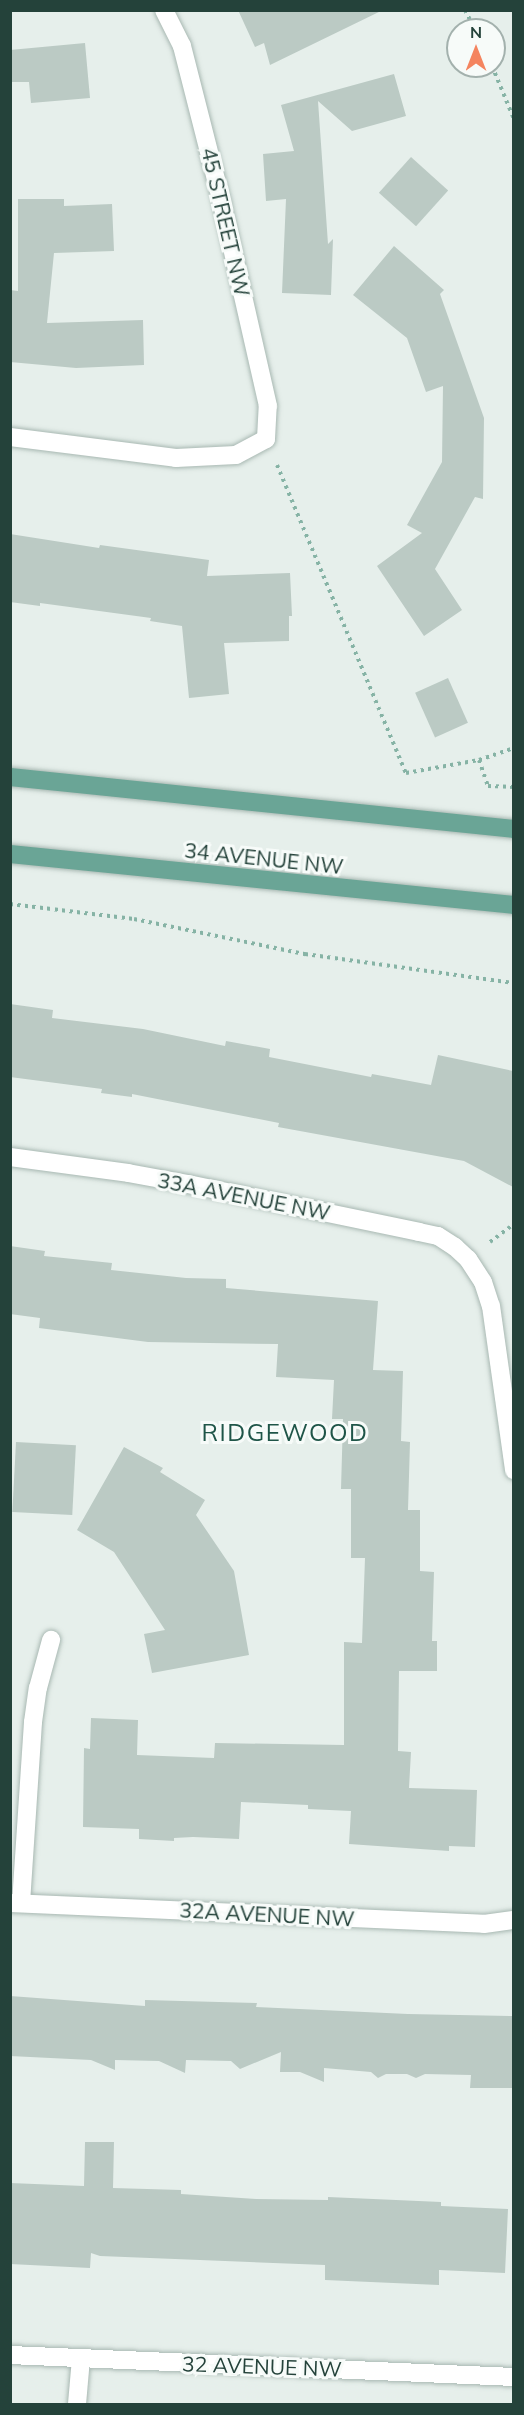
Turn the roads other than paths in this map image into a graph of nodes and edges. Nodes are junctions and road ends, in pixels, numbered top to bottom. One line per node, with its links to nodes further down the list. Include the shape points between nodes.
1 (164, 10): 2 (street, 45 STREET NW, via 182,46 222,203 268,406 266,439 236,455 176,458)
2 (10, 437)
3 (10, 777): 4 (main road)
4 (513, 829)
5 (10, 854): 6 (main road, 34 AVENUE NW)
6 (513, 905)
7 (10, 1157): 8 (street, 33A AVENUE NW, via 128,1173 438,1236 468,1259 483,1282 491,1306)
8 (513, 1470)
9 (51, 1640): 10 (street, 32A AVENUE NW, via 33,1722)
10 (16, 1903): 11 (street, 32A AVENUE NW, via 484,1924)
11 (513, 1920)
12 (10, 2355): 13 (street, 32 AVENUE NW)
13 (81, 2358): 14 (street, 32 AVENUE NW); 15 (street)
14 (513, 2376)
15 (77, 2404)

